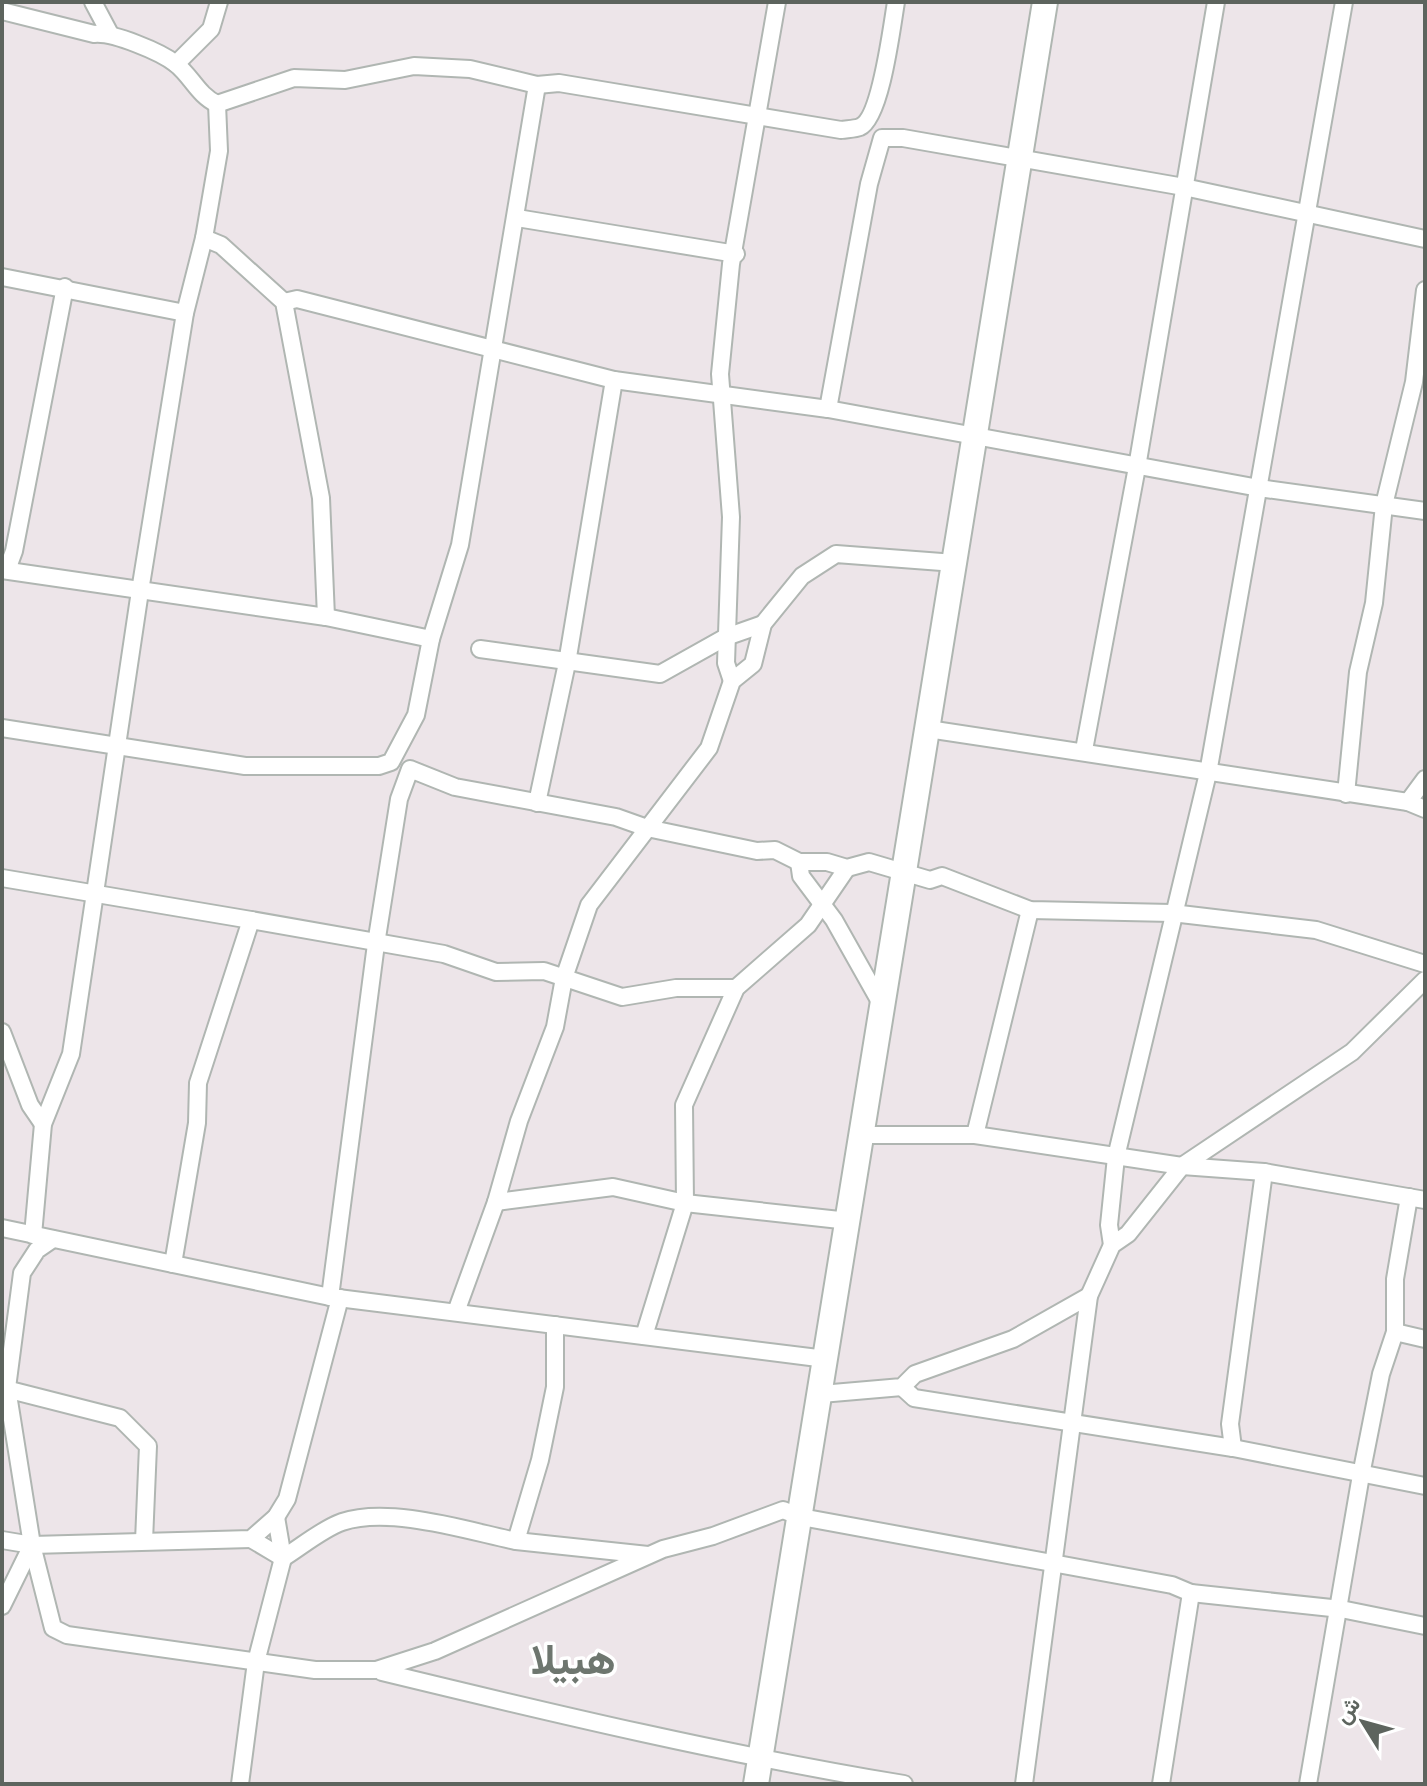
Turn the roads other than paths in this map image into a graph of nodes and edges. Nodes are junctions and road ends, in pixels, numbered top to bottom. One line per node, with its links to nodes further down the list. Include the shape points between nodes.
1 (93, 2): 9 (street)
2 (219, 2): 10 (street, via 211,29)
3 (777, 2): 13 (street)
4 (896, 2): 13 (street, via 883,75 870,118 861,127 841,130)
5 (1045, 2): 14 (main road)
6 (1216, 2): 15 (street)
7 (1344, 2): 16 (street)
8 (2, 11): 9 (street, via 94,34)
9 (109, 32): 10 (street)
10 (176, 64): 12 (street, via 204,98)
11 (537, 85): 12 (street, via 470,69 414,66 345,80 294,78); 13 (street, via 559,83); 17 (street)
12 (217, 104): 18 (street, via 219,151)
13 (757, 117): 20 (street)
14 (1020, 158): 15 (street); 31 (street, via 882,138); 32 (main road)
15 (1184, 187): 16 (street); 33 (street)
16 (1310, 212): 19 (street); 34 (street)
17 (517, 218): 20 (street); 27 (street)
18 (204, 238): 24 (street, via 221,245); 25 (street)
19 (1425, 239)
20 (736, 254): 30 (street, via 720,374)
21 (2, 277): 22 (street)
22 (65, 287): 25 (street); 38 (street, via 14,551)
23 (1425, 290): 26 (street)
24 (284, 302): 27 (street, via 297,299); 40 (street, via 321,498)
25 (185, 313): 39 (street)
26 (1423, 338): 29 (street)
27 (494, 350): 28 (street); 43 (street, via 460,545)
28 (614, 380): 30 (street); 45 (street)
29 (1419, 381): 35 (street)
30 (722, 397): 31 (street); 42 (street, via 731,517)
31 (828, 409): 32 (street)
32 (975, 438): 33 (street); 37 (main road)
33 (1137, 467): 34 (street); 50 (street)
34 (1259, 488): 35 (street); 51 (street)
35 (1384, 505): 36 (street); 53 (street, via 1374,603 1358,672)
36 (1425, 511)
37 (955, 563): 41 (street, via 836,554 802,576); 48 (main road)
38 (4, 570): 39 (street)
39 (140, 591): 40 (street); 49 (street)
40 (326, 617): 43 (street)
41 (763, 624): 42 (street); 46 (street, via 753,664)
42 (726, 637): 45 (street, via 660,674); 46 (street)
43 (431, 639): 49 (street, via 416,715 391,762 245,766)
44 (480, 649): 45 (street)
45 (567, 663): 55 (street)
46 (732, 681): 57 (street, via 709,748)
47 (2, 728): 49 (street)
48 (928, 729): 50 (street); 60 (main road)
49 (115, 747): 62 (street)
50 (1084, 750): 51 (street)
51 (1208, 773): 53 (street); 65 (street)
52 (1425, 779): 54 (street)
53 (1346, 794): 54 (street)
54 (1408, 802): 56 (street)
55 (537, 803): 57 (street); 67 (street, via 455,787 410,769 399,799)
56 (1425, 809)
57 (647, 828): 58 (street, via 757,851 775,850); 69 (street, via 589,905)
58 (799, 862): 59 (street); 63 (street, via 801,876)
59 (847, 868): 60 (street, via 869,862); 63 (street)
60 (905, 872): 64 (street, via 930,880 942,876); 72 (main road)
61 (2, 878): 62 (street)
62 (93, 892): 66 (street); 74 (street, via 71,1054)
63 (821, 907): 71 (street, via 808,925); 72 (street, via 834,920)
64 (1030, 910): 65 (street); 76 (street)
65 (1172, 913): 68 (street, via 1316,930); 77 (street)
66 (251, 920): 67 (street); 88 (street, via 198,1083 197,1123)
67 (376, 944): 69 (street, via 444,954 496,972 544,971); 90 (street)
68 (1425, 964)
69 (564, 978): 71 (street, via 622,997 676,988); 81 (street, via 555,1027 519,1121)
70 (1425, 980): 78 (street, via 1352,1052)
71 (736, 988): 82 (street, via 684,1105)
72 (883, 1007): 75 (main road)
73 (2, 1032): 74 (street, via 30,1105)
74 (43, 1124): 85 (street)
75 (863, 1135): 76 (street); 83 (main road)
76 (975, 1135): 77 (street)
77 (1116, 1157): 78 (street); 87 (street)
78 (1182, 1166): 79 (street); 87 (street, via 1128,1234)
79 (1264, 1172): 80 (street); 101 (street, via 1230,1424)
80 (1417, 1198): 93 (street, via 1395,1279)
81 (496, 1202): 82 (street, via 613,1187); 91 (street)
82 (685, 1203): 83 (street); 94 (street)
83 (849, 1221): 96 (main road)
84 (2, 1228): 85 (street)
85 (33, 1235): 86 (street)
86 (53, 1239): 88 (street); 98 (street, via 37,1250 22,1273)
87 (1112, 1245): 89 (street)
88 (173, 1264): 90 (street)
89 (1089, 1296): 97 (street, via 1013,1339 915,1374); 100 (street)
90 (335, 1297): 91 (street); 104 (street, via 287,1499)
91 (456, 1312): 92 (street)
92 (555, 1325): 94 (street); 109 (street, via 555,1387)
93 (1395, 1332): 95 (street); 102 (street)
94 (644, 1336): 96 (street)
95 (1425, 1339)
96 (826, 1359): 99 (main road)
97 (902, 1387): 99 (street); 100 (street, via 914,1398)
98 (4, 1388): 108 (street, via 120,1418 148,1446); 110 (street)
99 (821, 1394): 105 (main road)
100 (1074, 1425): 101 (street); 113 (street)
101 (1233, 1448): 102 (street)
102 (1361, 1475): 103 (street); 116 (street)
103 (1425, 1486)
104 (276, 1517): 106 (street); 112 (street)
105 (801, 1517): 111 (street, via 783,1510); 113 (street); 120 (main road)
106 (251, 1539): 108 (street); 112 (street)
107 (2, 1540): 110 (street)
108 (144, 1541): 110 (street)
109 (516, 1541): 111 (street); 112 (street, via 381,1518 342,1522)
110 (32, 1545): 115 (street); 118 (street, via 53,1628 83,1639)
111 (650, 1555): 119 (street, via 435,1651)
112 (283, 1558): 118 (street)
113 (1056, 1563): 114 (street); 123 (street)
114 (1191, 1593): 116 (street); 124 (street)
115 (2, 1606)
116 (1341, 1609): 117 (street); 125 (street)
117 (1425, 1626)
118 (256, 1662): 119 (street); 121 (street)
119 (376, 1670): 120 (street, via 615,1729 660,1735)
120 (758, 1772): 122 (street)
121 (240, 1784)
122 (904, 1784)
123 (1024, 1784)
124 (1161, 1784)
125 (1308, 1784)

